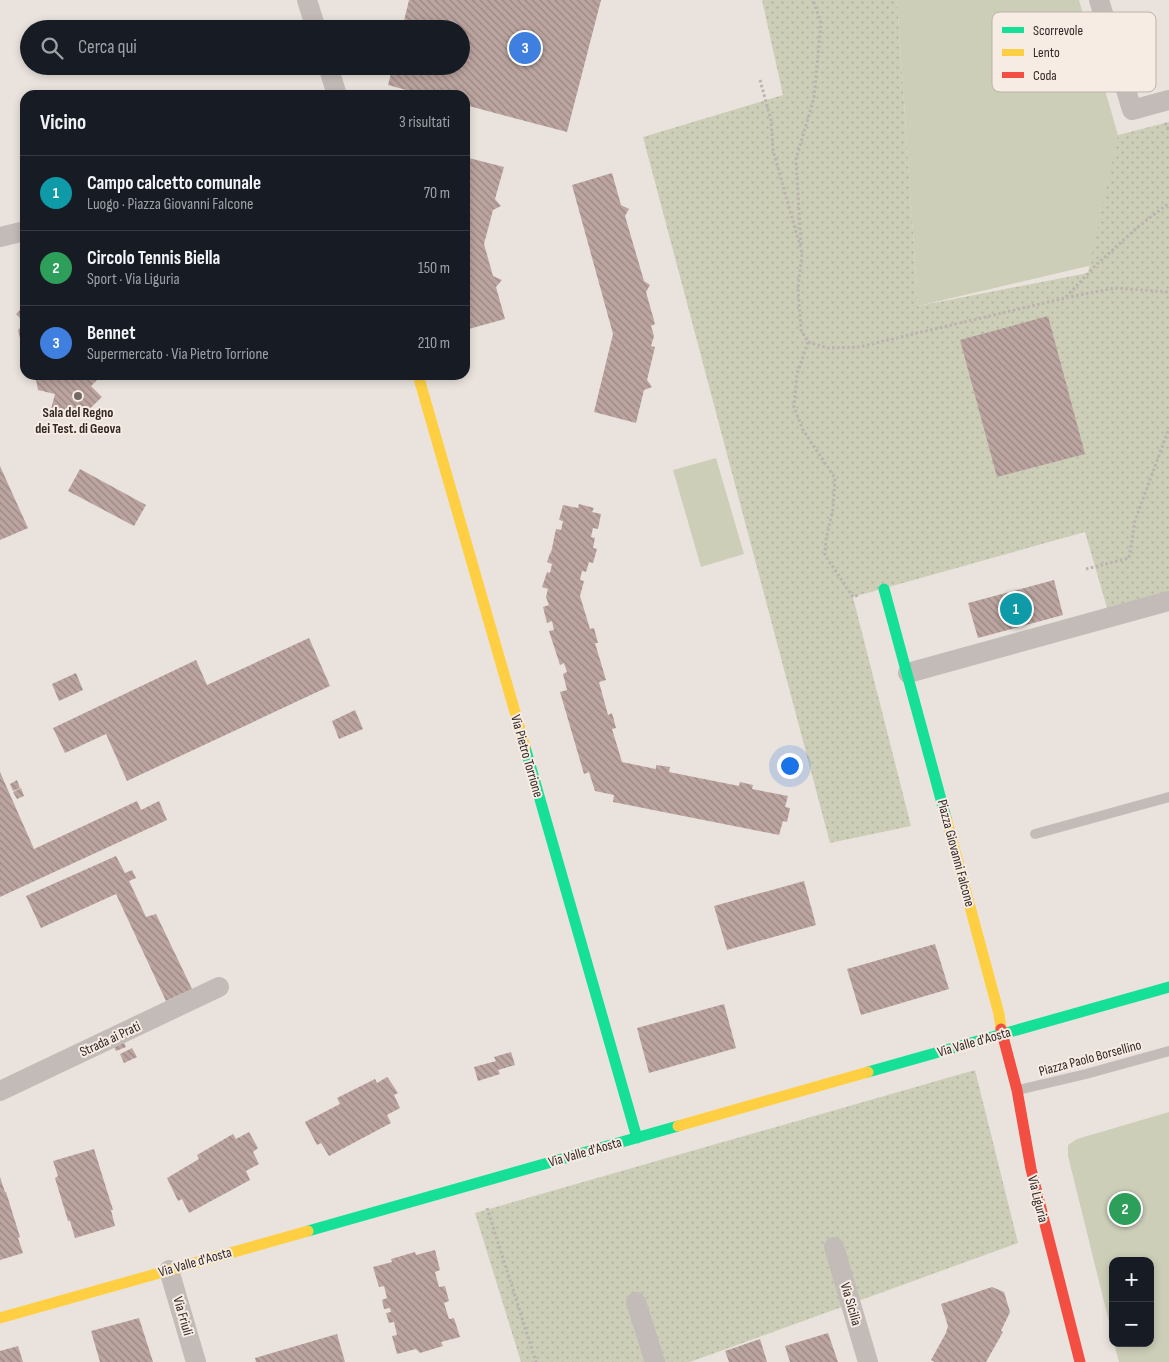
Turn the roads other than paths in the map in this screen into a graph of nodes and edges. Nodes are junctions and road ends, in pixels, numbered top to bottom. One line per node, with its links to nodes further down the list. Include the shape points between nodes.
1 (307, 0): 4 (street)
2 (1099, 0): 3 (street)
3 (1103, 12)
4 (313, 20)
5 (331, 75): 6 (street)
6 (335, 90)
7 (1127, 92): 8 (street, via 1132,110)
8 (1169, 100)
9 (20, 232): 10 (street)
10 (0, 237)
11 (419, 380): 23 (street, Via Pietro Torrione)
12 (884, 589): 14 (street, Piazza Giovanni Falcone)
13 (1169, 601): 14 (street)
14 (908, 673): 19 (street, Piazza Giovanni Falcone)
15 (1169, 797): 16 (lane)
16 (1036, 834)
17 (219, 987): 22 (street, Strada ai Prati)
18 (1169, 987): 19 (street, Via Valle d'Aosta)
19 (1002, 1034): 21 (street, Via Liguria); 23 (street, Via Valle d'Aosta)
20 (1169, 1050): 21 (lane, Piazza Paolo Borsellino)
21 (1017, 1090): 31 (street, Via Liguria, via 1031,1169)
22 (0, 1091)
23 (637, 1138): 25 (street, Via Valle d'Aosta)
24 (834, 1247): 30 (street, Via Sicilia)
25 (169, 1270): 27 (street, Via Valle d'Aosta); 28 (street, Via Friuli)
26 (636, 1302): 29 (street)
27 (0, 1318)
28 (196, 1362)
29 (655, 1362)
30 (868, 1362)
31 (1080, 1362)

